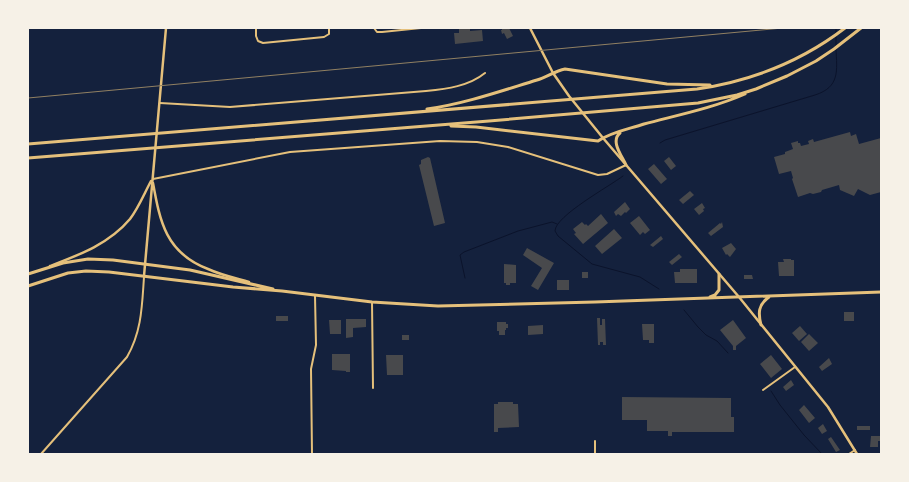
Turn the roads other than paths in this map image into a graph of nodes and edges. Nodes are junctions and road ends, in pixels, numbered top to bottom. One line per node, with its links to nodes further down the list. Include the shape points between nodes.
1 (166, 28): 13 (main road)
2 (256, 28): 3 (street, via 258,41 263,43 324,37 328,34)
3 (329, 28)
4 (374, 28): 5 (street, via 377,32)
5 (421, 28)
6 (530, 28): 10 (main road)
7 (845, 28): 11 (main road, via 781,66)
8 (861, 28): 12 (main road, via 816,61)
9 (485, 73): 13 (street, via 472,82 436,90 230,107)
10 (553, 73): 11 (main road, via 565,69 667,84); 14 (main road, via 540,80 457,104); 17 (main road)
11 (716, 86): 14 (main road)
12 (756, 89): 15 (main road, via 698,103); 16 (main road)
13 (160, 103): 21 (main road)
14 (398, 113): 18 (main road)
15 (431, 126): 17 (main road, via 476,127 595,141); 19 (main road)
16 (628, 129): 17 (main road); 20 (main road, via 616,138)
17 (603, 138): 20 (main road)
18 (28, 144)
19 (28, 158)
20 (626, 165): 21 (street, via 607,174 598,174 508,147 477,142 435,141 290,152); 25 (main road)
21 (152, 179): 22 (main road); 23 (main road, via 129,219 109,238 84,253); 28 (main road, via 164,229 179,250 206,269)
22 (145, 264): 23 (main road, via 88,259); 26 (main road); 28 (main road, via 190,270)
23 (42, 268): 24 (main road)
24 (28, 274)
25 (719, 274): 33 (main road); 34 (main road, via 719,290 716,295)
26 (144, 276): 27 (main road, via 76,272); 29 (main road); 42 (street, via 141,320 132,350)
27 (28, 286)
28 (262, 287): 29 (main road)
29 (282, 291): 31 (main road)
30 (881, 292): 32 (main road)
31 (315, 295): 35 (main road); 43 (street, via 316,345 311,369)
32 (771, 296): 33 (main road); 36 (main road, via 760,308)
33 (738, 297): 34 (main road); 36 (main road)
34 (709, 298): 35 (main road, via 460,306)
35 (372, 302): 38 (street)
36 (761, 325): 37 (main road)
37 (795, 367): 39 (street); 41 (main road, via 828,407)
38 (373, 388)
39 (763, 390)
40 (595, 441): 44 (street)
41 (855, 450): 45 (street); 46 (main road)
42 (41, 454)
43 (312, 454)
44 (595, 454)
45 (849, 454)
46 (857, 454)

